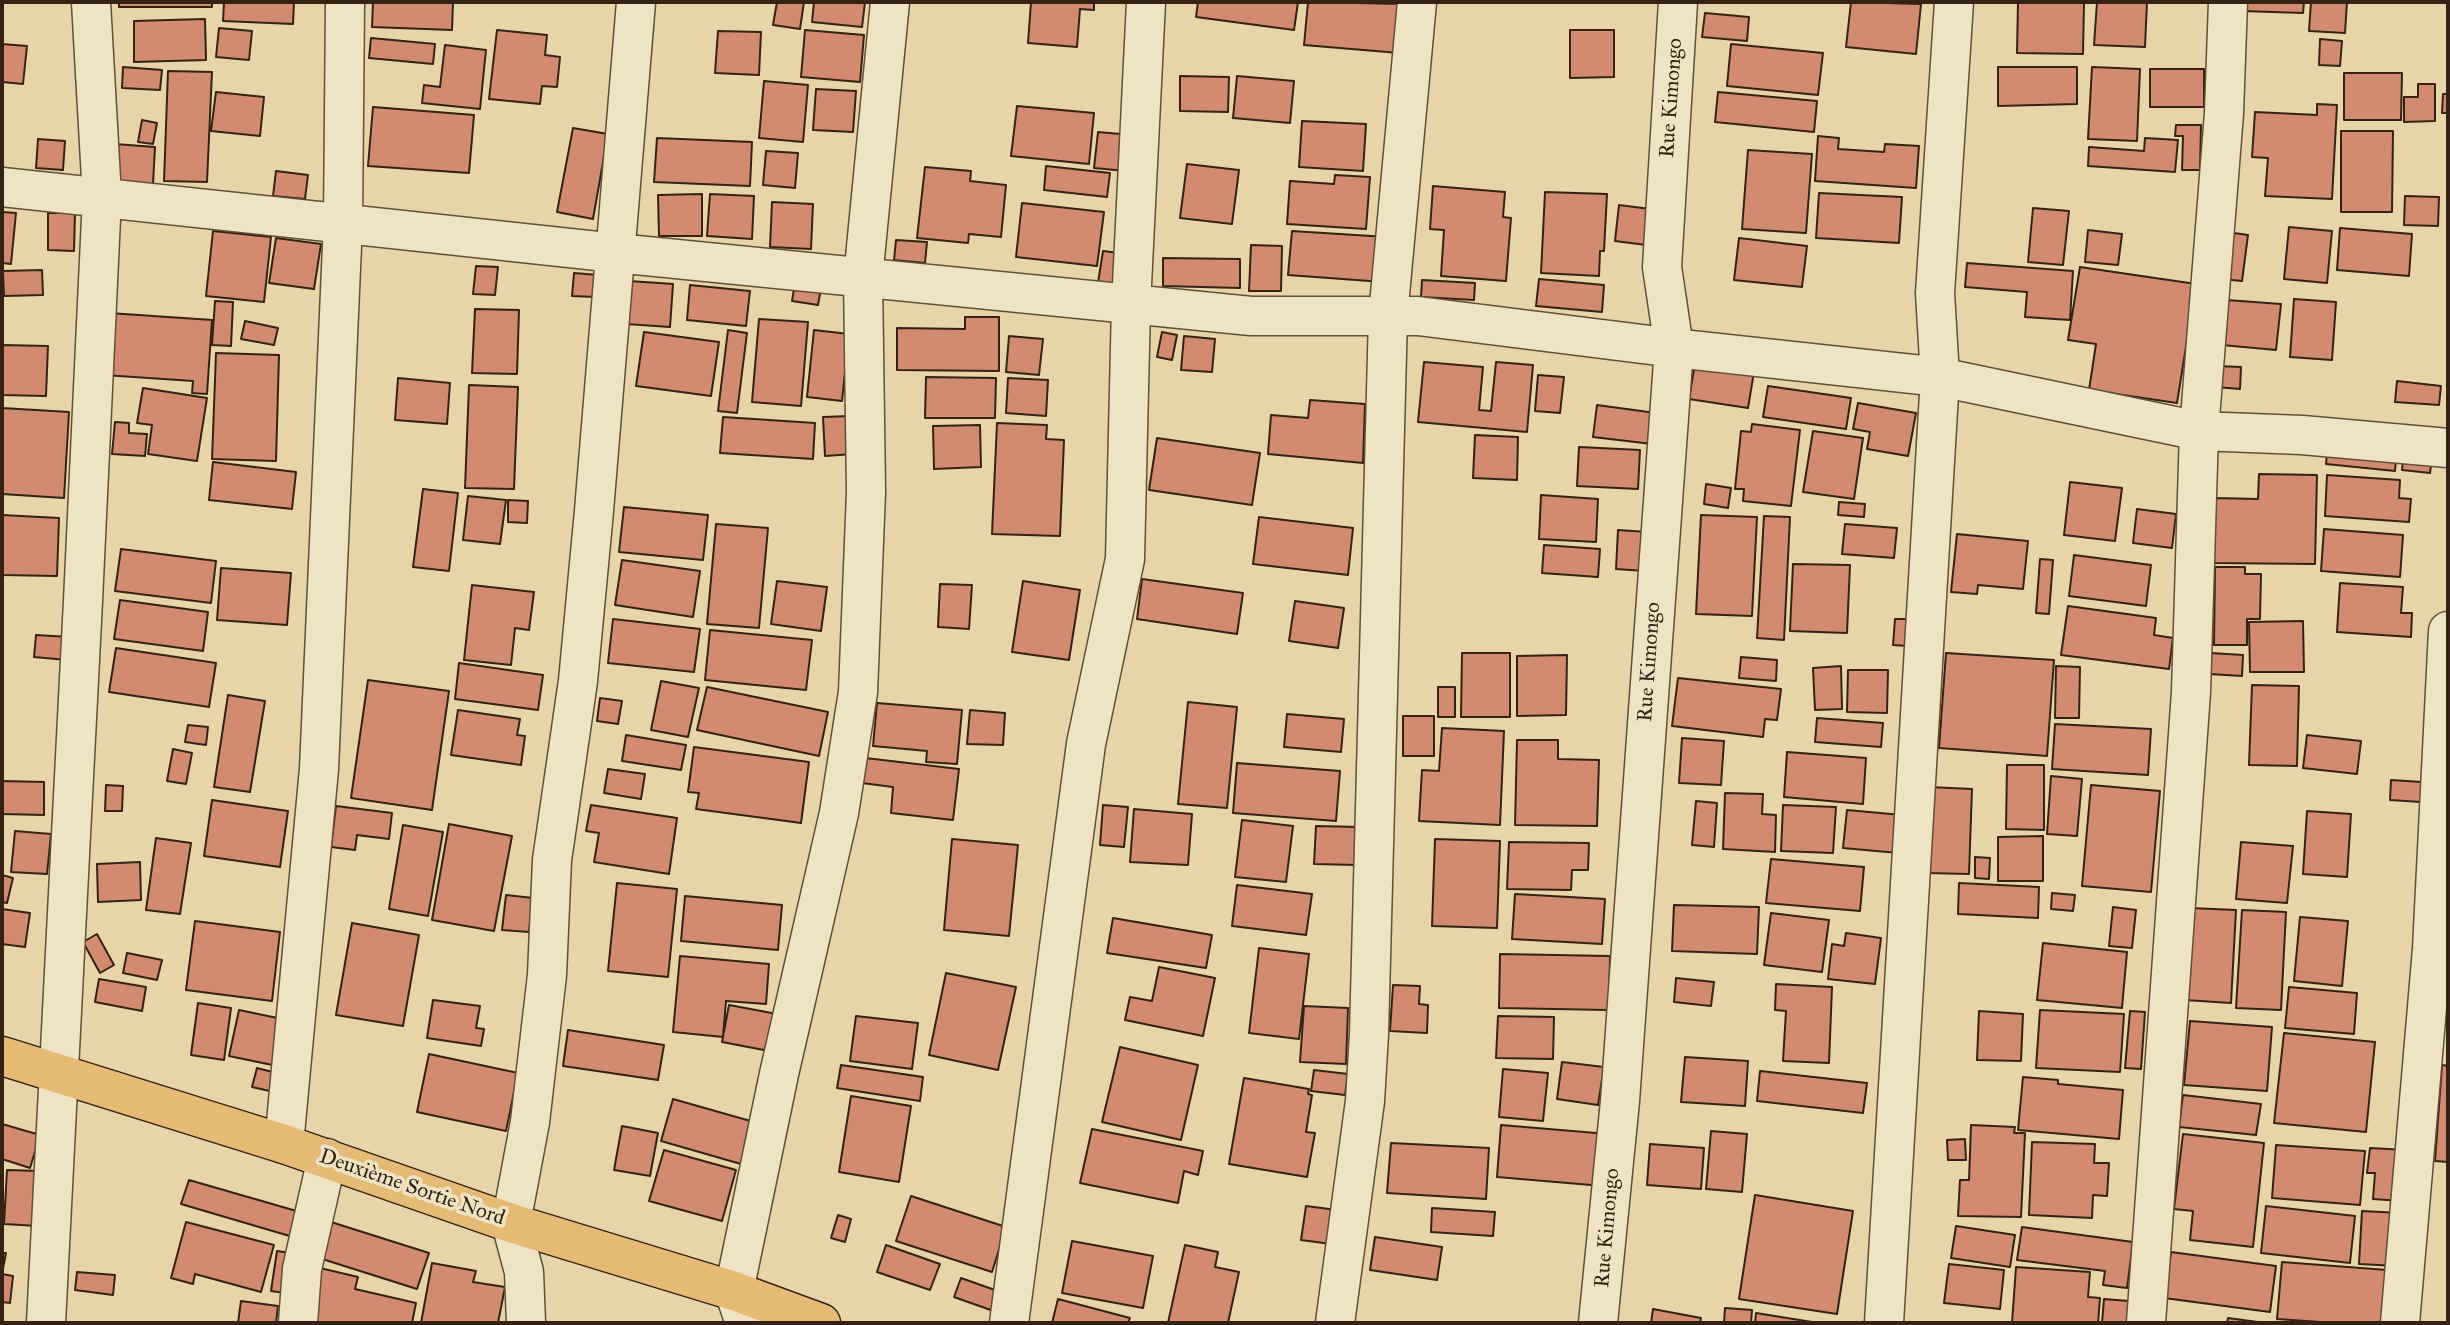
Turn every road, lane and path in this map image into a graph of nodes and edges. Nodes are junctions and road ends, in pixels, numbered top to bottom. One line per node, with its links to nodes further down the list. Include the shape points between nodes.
1 (91, 2): 11 (street)
2 (345, 2): 12 (street)
3 (636, 2): 13 (street)
4 (890, 2): 14 (street)
5 (1146, 2): 15 (street)
6 (1417, 2): 16 (street)
7 (1678, 2): 17 (street, Rue Kimongo, via 1662,267)
8 (1954, 2): 18 (street, via 1935,293)
9 (2228, 2): 19 (street)
10 (2, 187): 11 (street)
11 (102, 197): 12 (street); 24 (street)
12 (342, 223): 13 (street); 25 (street, via 319,769)
13 (616, 253): 14 (street); 27 (street, via 579,668 552,860 547,975 530,1122)
14 (863, 278): 15 (street); 28 (street, via 866,492 858,692 839,813 779,1074)
15 (1132, 305): 16 (street, via 1251,316); 33 (street, via 1125,559 1086,744)
16 (1388, 316): 17 (street); 34 (street, via 1369,1034 1365,1101)
17 (1674, 348): 18 (street); 35 (street, Rue Kimongo, via 1620,1101)
18 (1940, 377): 19 (street); 36 (street)
19 (2199, 431): 20 (street); 37 (street, via 2191,692)
20 (2448, 448)
21 (2448, 631): 22 (street)
22 (2440, 950): 38 (street)
23 (2, 1056): 24 (main road, Deuxième Sortie Nord)
24 (59, 1074): 25 (main road, Deuxième Sortie Nord); 29 (street)
25 (284, 1144): 26 (main road, Deuxième Sortie Nord)
26 (327, 1158): 27 (main road, Deuxième Sortie Nord); 30 (street, via 302,1269)
27 (511, 1223): 28 (main road, Deuxième Sortie Nord); 31 (street, via 524,1272)
28 (739, 1307): 32 (main road, Deuxième Sortie Nord)
29 (46, 1323)
30 (298, 1323)
31 (526, 1323)
32 (821, 1323)
33 (1009, 1323)
34 (1335, 1323)
35 (1598, 1323)
36 (1884, 1323)
37 (2146, 1323)
38 (2400, 1323)

